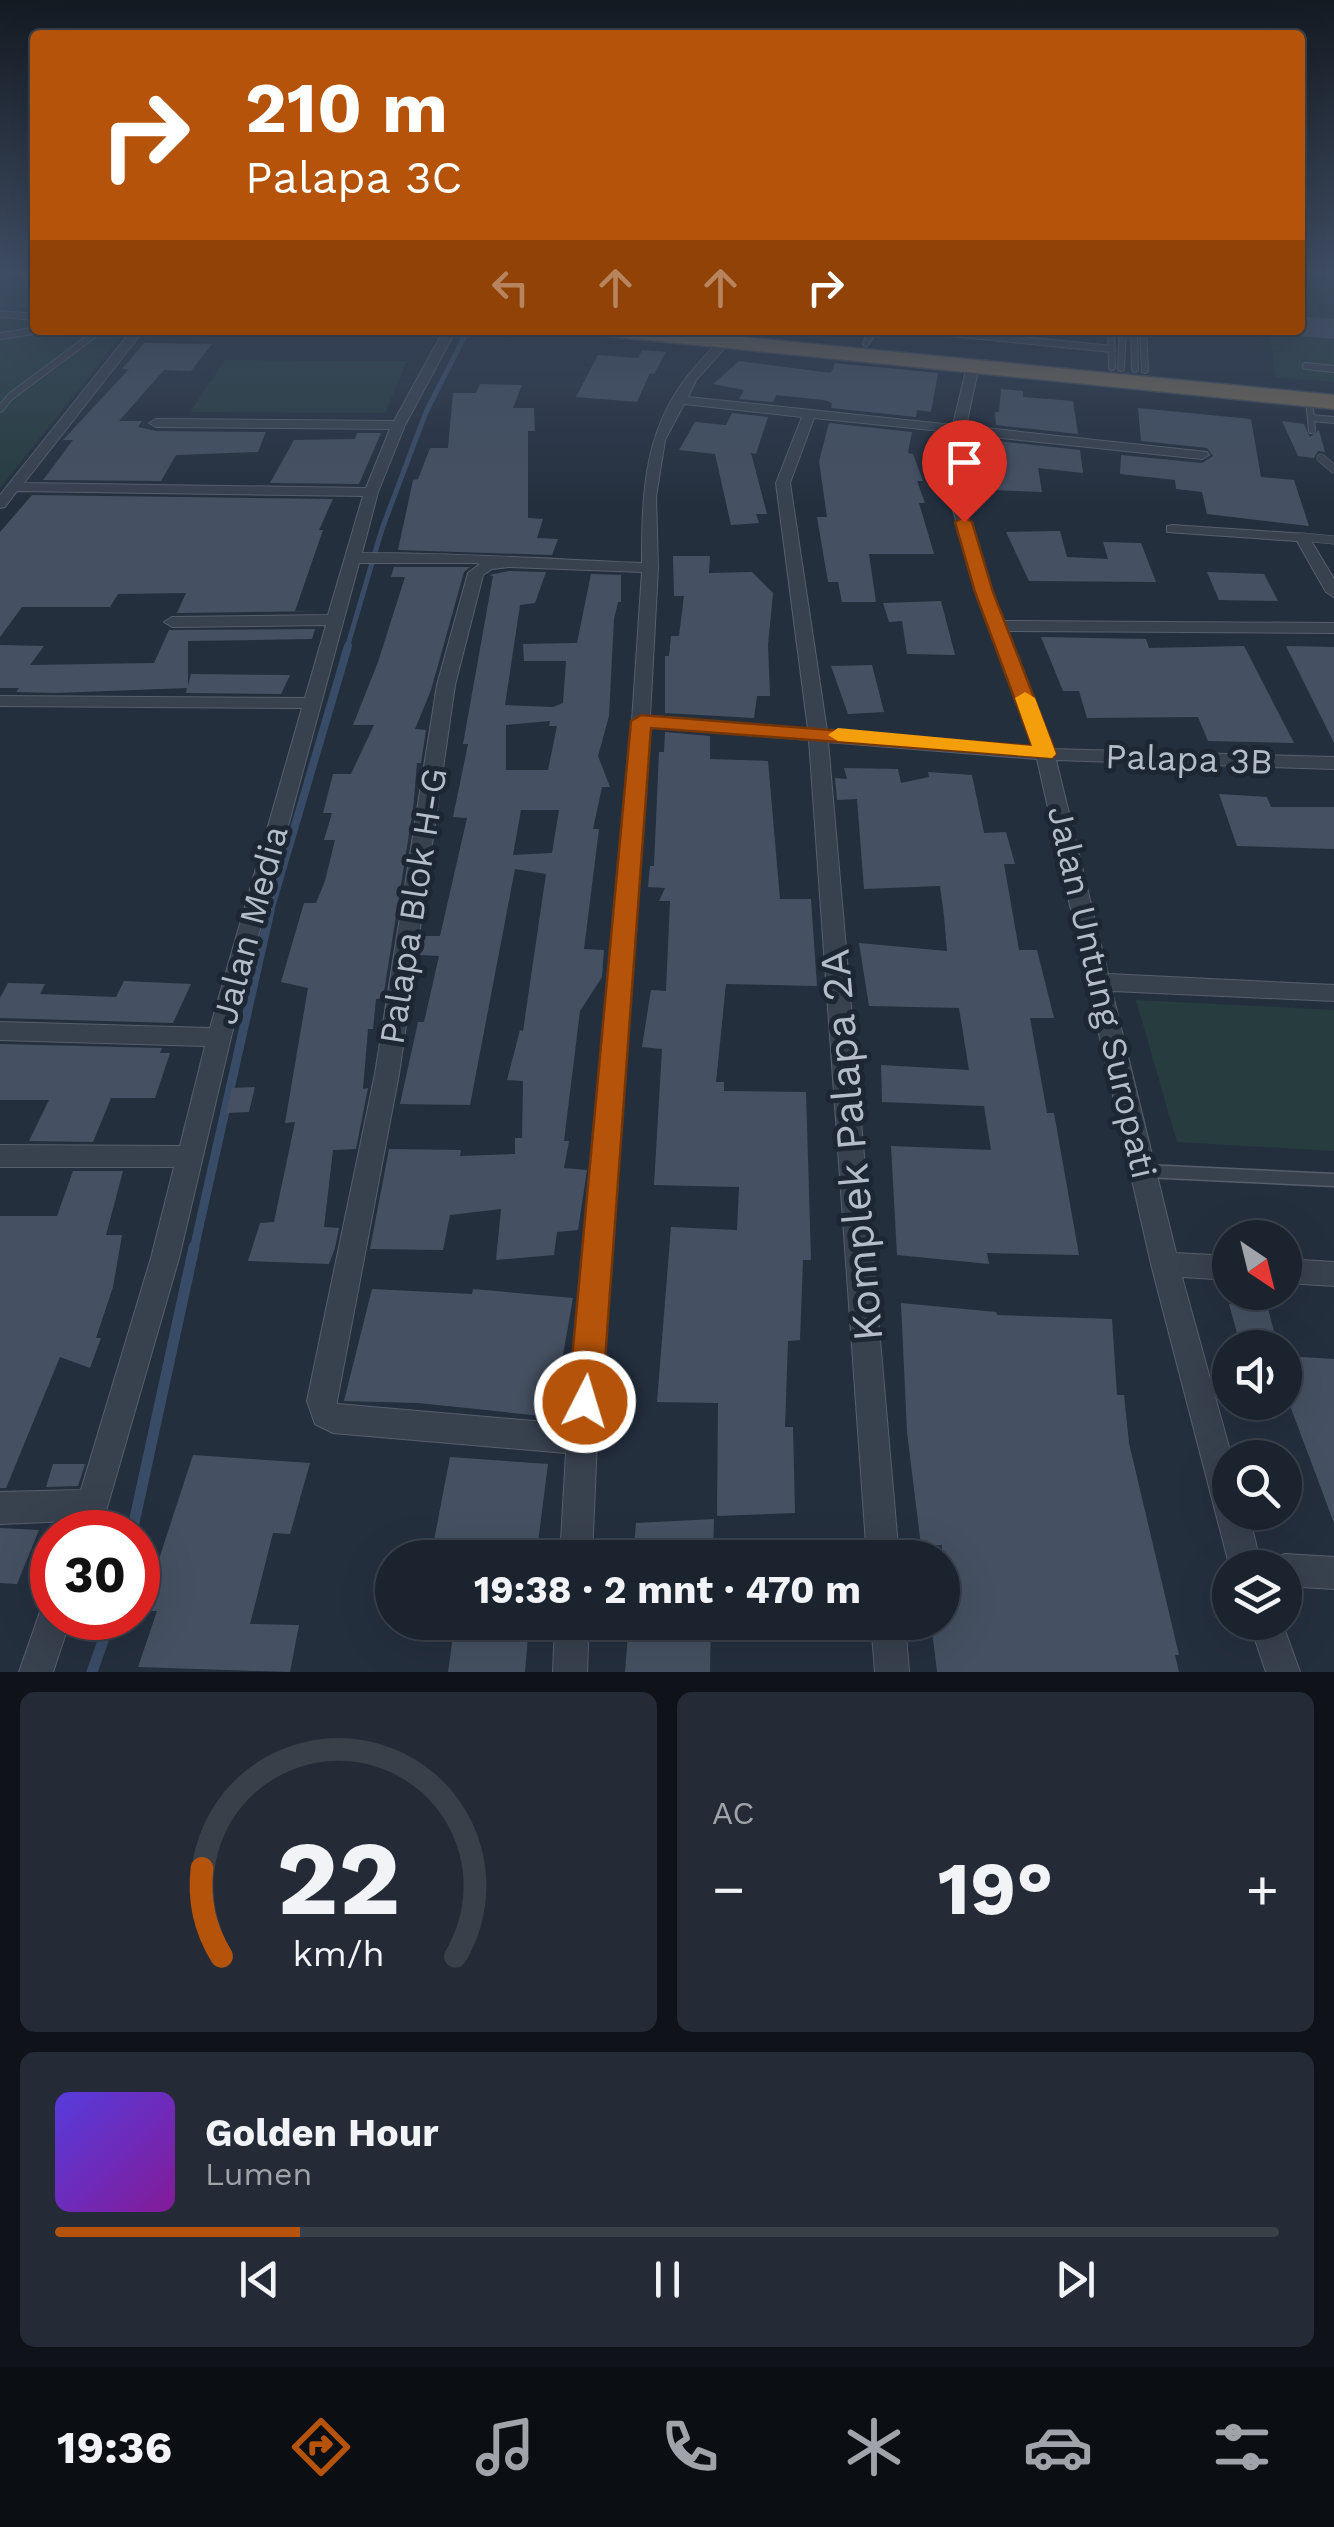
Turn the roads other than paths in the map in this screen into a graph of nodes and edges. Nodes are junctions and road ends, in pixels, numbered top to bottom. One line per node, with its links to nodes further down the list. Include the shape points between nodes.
1 (75, 349): 18 (lane)
2 (123, 349): 32 (street)
3 (439, 349): 26 (street, Jalan Media)
4 (719, 349): 19 (street, via 691,378)
5 (836, 349): 13 (highway)
6 (985, 349): 12 (highway)
7 (1032, 349): 12 (lane)
8 (1119, 349): 12 (lane)
9 (1125, 349): 12 (lane)
10 (1129, 349): 12 (lane)
11 (1133, 349): 12 (lane)
12 (1125, 365): 16 (highway)
13 (972, 366): 21 (highway); 27 (street, Jalan Untung Suropati)
14 (1306, 366): 15 (lane)
15 (1334, 369)
16 (1334, 388)
17 (0, 396): 18 (lane)
18 (12, 396): 22 (lane)
19 (681, 400): 23 (street); 40 (street, via 658,440 649,497)
20 (1334, 402): 21 (highway)
21 (1311, 408): 24 (lane); 28 (lane)
22 (0, 409)
23 (810, 412): 27 (street); 49 (street, Komplek Palapa 2A, via 783,483)
24 (1334, 420)
25 (156, 423): 26 (street)
26 (398, 424): 33 (street, Jalan Media)
27 (959, 427): 29 (street); 44 (street, Jalan Untung Suropati, via 954,488)
28 (1312, 430)
29 (1202, 455)
30 (1321, 458): 31 (lane)
31 (1334, 468)
32 (13, 487): 33 (street); 34 (street)
33 (371, 492): 38 (street, Jalan Media)
34 (0, 504)
35 (1172, 529): 36 (street)
36 (1302, 537): 37 (lane); 41 (street)
37 (1334, 540)
38 (352, 558): 39 (street); 42 (street, Jalan Media)
39 (498, 563): 40 (street); 64 (street, Palapa Blok H-G, via 476,573 446,685 388,1074 322,1400 324,1414)
40 (650, 568): 48 (street)
41 (1334, 592)
42 (335, 620): 43 (street); 47 (street, Jalan Media)
43 (172, 622)
44 (999, 626): 45 (street); 50 (street, Jalan Untung Suropati)
45 (1334, 628)
46 (0, 701): 47 (street)
47 (310, 703): 55 (street, Jalan Media)
48 (641, 721): 49 (street, Palapa 3B); 64 (street)
49 (818, 732): 50 (street, Palapa 3B); 70 (street, Komplek Palapa 2A)
50 (1045, 754): 51 (street, Palapa 3B); 52 (street, Jalan Untung Suropati)
51 (1334, 763)
52 (1100, 982): 53 (street); 58 (street, Jalan Untung Suropati)
53 (1334, 994)
54 (0, 1031): 55 (street)
55 (220, 1038): 57 (street, Jalan Media)
56 (0, 1156): 57 (street)
57 (190, 1157): 67 (street, Jalan Media)
58 (1144, 1171): 59 (lane); 60 (street, Jalan Untung Suropati)
59 (1334, 1180)
60 (1165, 1264): 61 (street); 65 (street, Jalan Untung Suropati)
61 (1212, 1267)
62 (1302, 1272): 63 (street)
63 (1334, 1274)
64 (582, 1440): 69 (street)
65 (1212, 1440)
66 (0, 1508): 68 (street)
67 (91, 1510)
68 (30, 1512)
69 (577, 1540)
70 (882, 1540)
71 (1302, 1571): 72 (street)
72 (1334, 1572)
73 (47, 1640): 77 (street)
74 (571, 1640): 78 (street)
75 (889, 1640): 79 (street)
76 (1272, 1640): 80 (street)
77 (36, 1672)
78 (570, 1672)
79 (892, 1672)
80 (1282, 1672)

